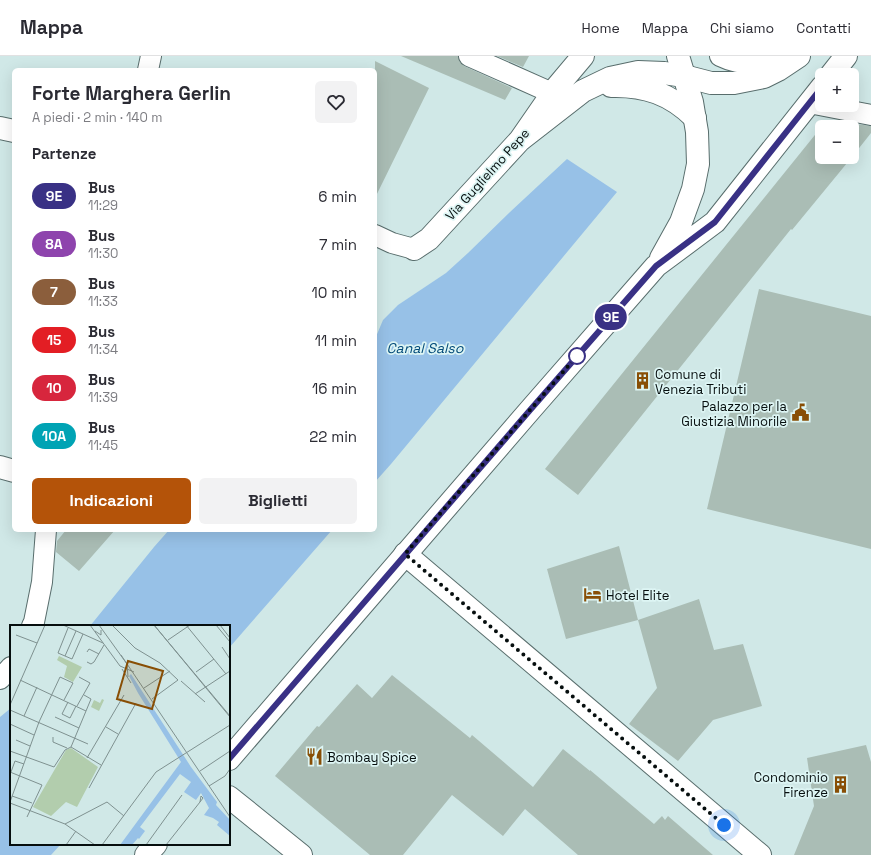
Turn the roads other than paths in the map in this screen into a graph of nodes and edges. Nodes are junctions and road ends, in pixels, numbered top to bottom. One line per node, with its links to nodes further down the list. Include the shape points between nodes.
1 (151, 56): 9 (street)
2 (469, 56): 13 (street)
3 (583, 56): 13 (street, Via Guglielmo Pepe)
4 (678, 56): 11 (street)
5 (720, 56): 6 (street, via 748,64 766,61)
6 (776, 56)
7 (799, 56): 11 (street, via 764,77 749,81 711,83)
8 (846, 56): 10 (street)
9 (148, 68)
10 (837, 68)
11 (684, 76): 12 (street, via 638,72 610,78); 17 (street)
12 (583, 91): 17 (street, via 605,86 645,88 667,97); 20 (street)
13 (552, 93): 20 (street, Via Guglielmo Pepe)
14 (815, 95): 23 (street, via 715,222)
15 (859, 111): 16 (street)
16 (871, 115)
17 (695, 118): 23 (street, via 698,164 693,190 681,222)
18 (0, 128): 19 (street)
19 (12, 131)
20 (520, 140): 22 (street, Via Guglielmo Pepe, via 428,239)
21 (377, 236): 22 (street)
22 (414, 249)
23 (656, 266): 27 (street)
24 (0, 467): 25 (street)
25 (12, 470)
26 (46, 532): 28 (street, via 42,582)
27 (405, 554): 31 (street); 36 (street)
28 (32, 625)
29 (10, 667): 30 (street)
30 (0, 679)
31 (230, 758)
32 (230, 798): 35 (street)
33 (155, 845): 34 (street)
34 (146, 855)
35 (300, 855)
36 (760, 855)

